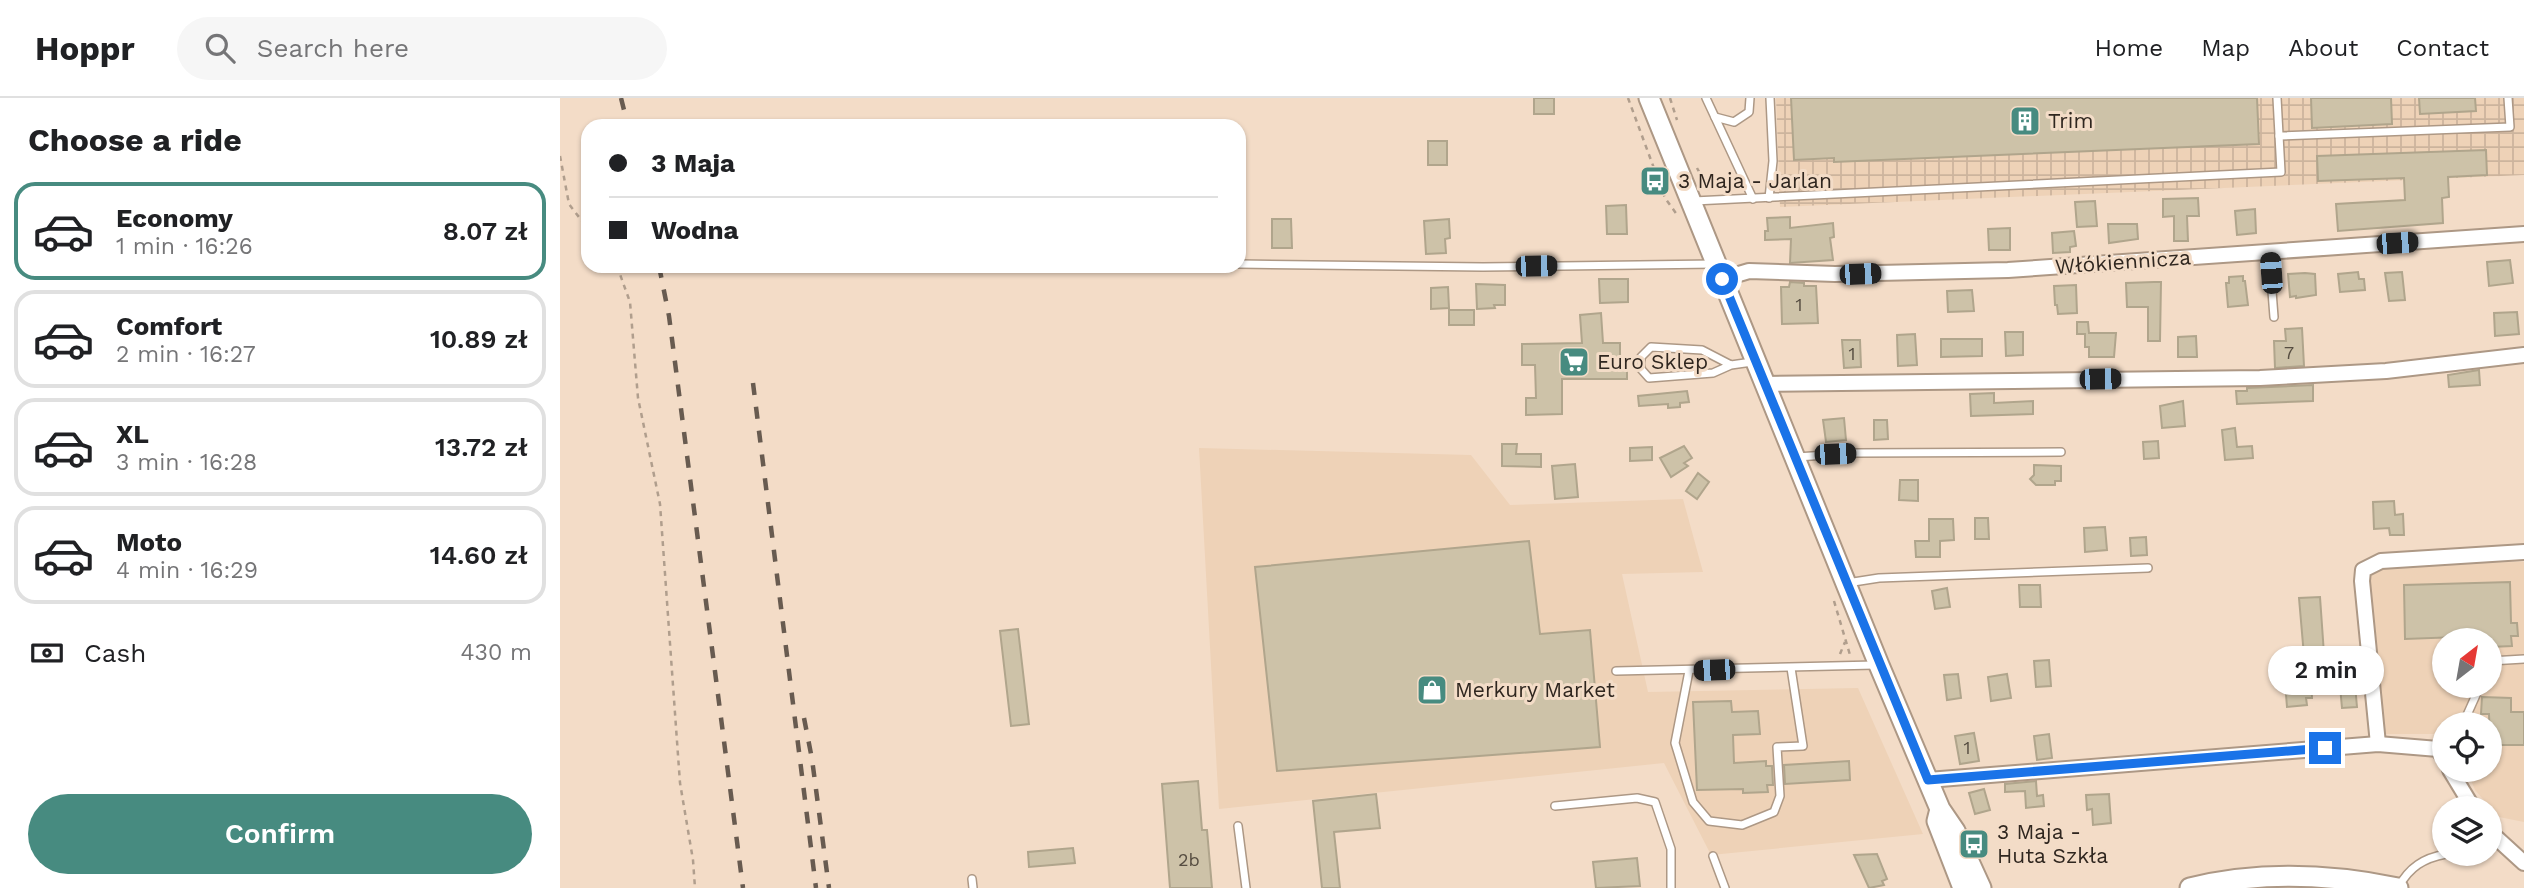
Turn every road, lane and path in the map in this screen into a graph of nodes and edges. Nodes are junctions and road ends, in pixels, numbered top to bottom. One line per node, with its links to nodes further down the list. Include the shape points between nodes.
1 (1628, 98): 13 (path, via 1665,198)
2 (1649, 98): 13 (street)
3 (1706, 98): 8 (lane)
4 (1750, 98): 8 (lane, via 1749,113 1734,122)
5 (1770, 98): 11 (lane, via 1773,161)
6 (2277, 98): 9 (lane)
7 (2508, 98): 9 (lane, via 2510,127)
8 (1715, 117): 12 (lane)
9 (2279, 136): 11 (lane, via 2281,172)
10 (560, 156): 14 (path, via 569,204)
11 (1769, 198): 12 (lane)
12 (1753, 199): 13 (lane)
13 (1685, 210): 18 (street)
14 (581, 220)
15 (2524, 234): 16 (street, Włókiennicza)
16 (2269, 252): 18 (street, Włókiennicza, via 2008,270 1835,275); 20 (lane)
17 (1246, 264): 18 (lane)
18 (1719, 271): 22 (street)
19 (620, 273): 46 (path, via 630,302 638,398 660,504 680,783)
20 (2274, 317)
21 (2524, 355): 24 (street, via 2386,371 2260,378)
22 (1757, 361): 23 (lane); 24 (street)
23 (1731, 365): 23 (lane, via 1702,350 1651,347 1641,357 1641,369 1649,378 1713,373)
24 (1766, 384): 26 (street)
25 (2061, 452): 26 (lane)
26 (1796, 457): 29 (street)
27 (2524, 552): 36 (street, via 2381,561 2363,570)
28 (2148, 568): 29 (lane)
29 (1846, 583): 32 (street)
30 (2524, 659): 31 (lane)
31 (2502, 660)
32 (1879, 665): 33 (lane); 38 (street)
33 (1791, 668): 35 (lane); 35 (lane, via 1803,746 1777,747 1780,796 1774,812 1742,825 1709,821 1693,802 1675,743)
34 (1616, 671): 35 (lane)
35 (1689, 671)
36 (2378, 744): 37 (street); 38 (street)
37 (2432, 750)
38 (1928, 780): 40 (street)
39 (1555, 806): 48 (lane, via 1637,798 1655,802 1671,849)
40 (1940, 809): 50 (street, via 1937,821); 51 (street)
41 (1238, 826): 47 (lane)
42 (2502, 844): 45 (street)
43 (1713, 856): 49 (lane)
44 (2432, 858): 53 (lane, via 2404,876)
45 (2524, 863)
46 (695, 888)
47 (1246, 888)
48 (1671, 888)
49 (1725, 888)
50 (1962, 888)
51 (1981, 888)
52 (2190, 888): 53 (street, via 2295,876)
53 (2398, 888)

